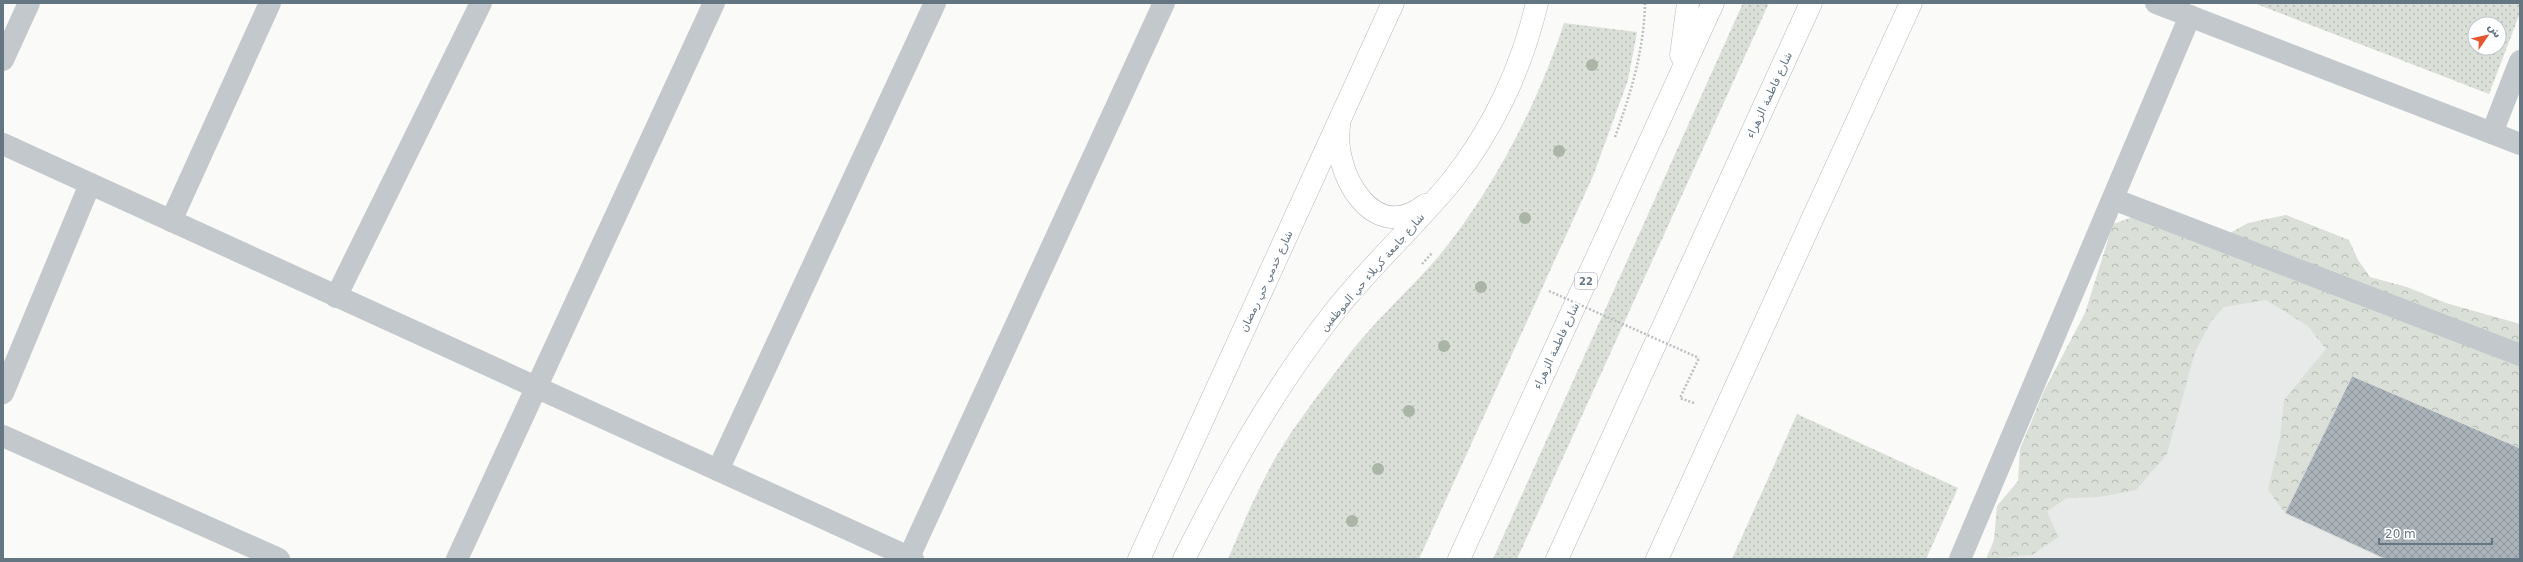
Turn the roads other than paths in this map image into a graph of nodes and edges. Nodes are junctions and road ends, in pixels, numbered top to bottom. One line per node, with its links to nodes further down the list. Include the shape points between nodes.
1 (29, 3): 15 (street)
2 (270, 3): 25 (street)
3 (481, 3): 26 (street)
4 (714, 3): 28 (street)
5 (935, 3): 31 (street)
6 (1164, 3): 32 (street)
7 (1393, 3): 18 (main road, شارع خدمي حي رمضان)
8 (1538, 3): 22 (main road, شارع جامعة كربلاء حي الموظفين, via 1512,81 1491,121)
9 (1688, 3): 17 (main road)
10 (1713, 3): 17 (main road, شارع فاطمة الزهراء / 22)
11 (1811, 3): 38 (main road, شارع فاطمة الزهراء)
12 (1911, 3): 39 (main road)
13 (2156, 3): 14 (street)
14 (2190, 16): 19 (street); 24 (street)
15 (3, 60)
16 (2520, 61): 19 (street)
17 (1677, 82): 37 (main road, شارع فاطمة الزهراء / 22)
18 (1340, 119): 22 (main road, via 1338,136 1344,170 1362,202 1374,211 1387,217 1412,214); 35 (main road, شارع خدمي حي رمضان)
19 (2492, 134): 21 (street)
20 (3, 144): 23 (street)
21 (2520, 144)
22 (1451, 182): 36 (main road, شارع جامعة كربلاء حي الموظفين, via 1331,316 1287,377 1255,424)
23 (90, 184): 25 (street); 29 (street)
24 (2113, 198): 27 (street); 40 (street)
25 (171, 221): 26 (street)
26 (336, 296): 28 (street)
27 (2520, 355)
28 (535, 387): 31 (street); 34 (street)
29 (3, 393)
30 (3, 436): 33 (street)
31 (718, 470): 32 (street)
32 (910, 558)
33 (279, 559)
34 (457, 559)
35 (1139, 559)
36 (1184, 559)
37 (1459, 559)
38 (1558, 559)
39 (1657, 559)
40 (1960, 559)

